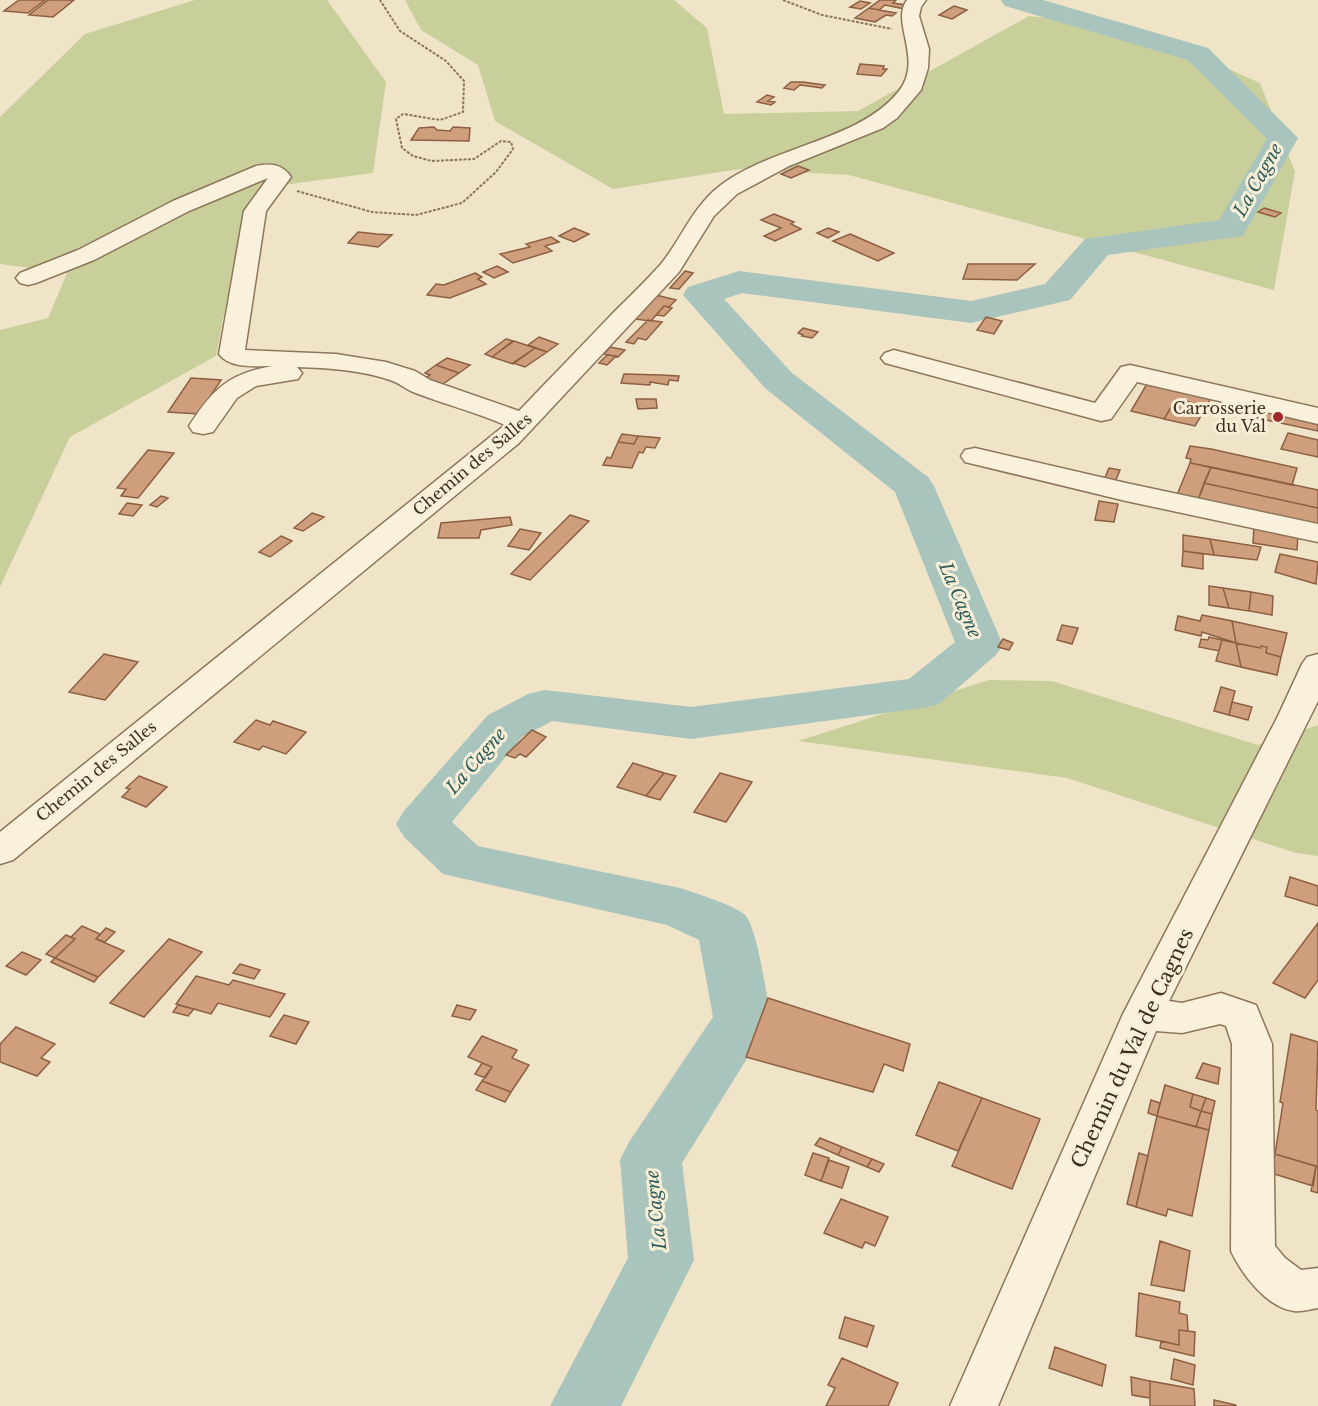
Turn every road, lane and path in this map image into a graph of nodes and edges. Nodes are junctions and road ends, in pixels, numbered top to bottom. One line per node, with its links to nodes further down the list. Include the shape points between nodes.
1 (380, 0): 5 (path, via 400,31 446,61 464,81 463,112 453,118 441,122 403,114 396,119 402,148 432,161 474,159 501,141 511,142 513,149 496,172 462,203 416,215 372,212)
2 (783, 0): 4 (path, via 840,20)
3 (917, 0): 4 (street, Chemin des Salles, via 910,16)
4 (912, 30): 10 (street, Chemin des Salles, via 919,49 918,68 911,90 890,114 876,124 781,162 729,189 705,212 670,267)
5 (276, 185): 6 (street, via 278,173 264,171 181,206 86,255); 8 (street, via 255,211 232,354 243,358 343,362 383,370)
6 (28, 278)
7 (894, 357): 9 (street, via 1101,413 1130,373)
8 (421, 386): 10 (street); 11 (street, via 319,372 277,373 236,385 219,399)
9 (1318, 416)
10 (524, 423): 15 (street, Chemin des Salles)
11 (203, 426)
12 (975, 456): 13 (street)
13 (1318, 533)
14 (1318, 664): 16 (street, Chemin du Val de Cagnes)
15 (0, 851)
16 (1143, 1014): 17 (street, via 1182,1018 1221,1008 1242,1016 1252,1044 1253,1251 1269,1272 1294,1291); 18 (street, Chemin du Val de Cagnes)
17 (1318, 1288)
18 (974, 1406)

